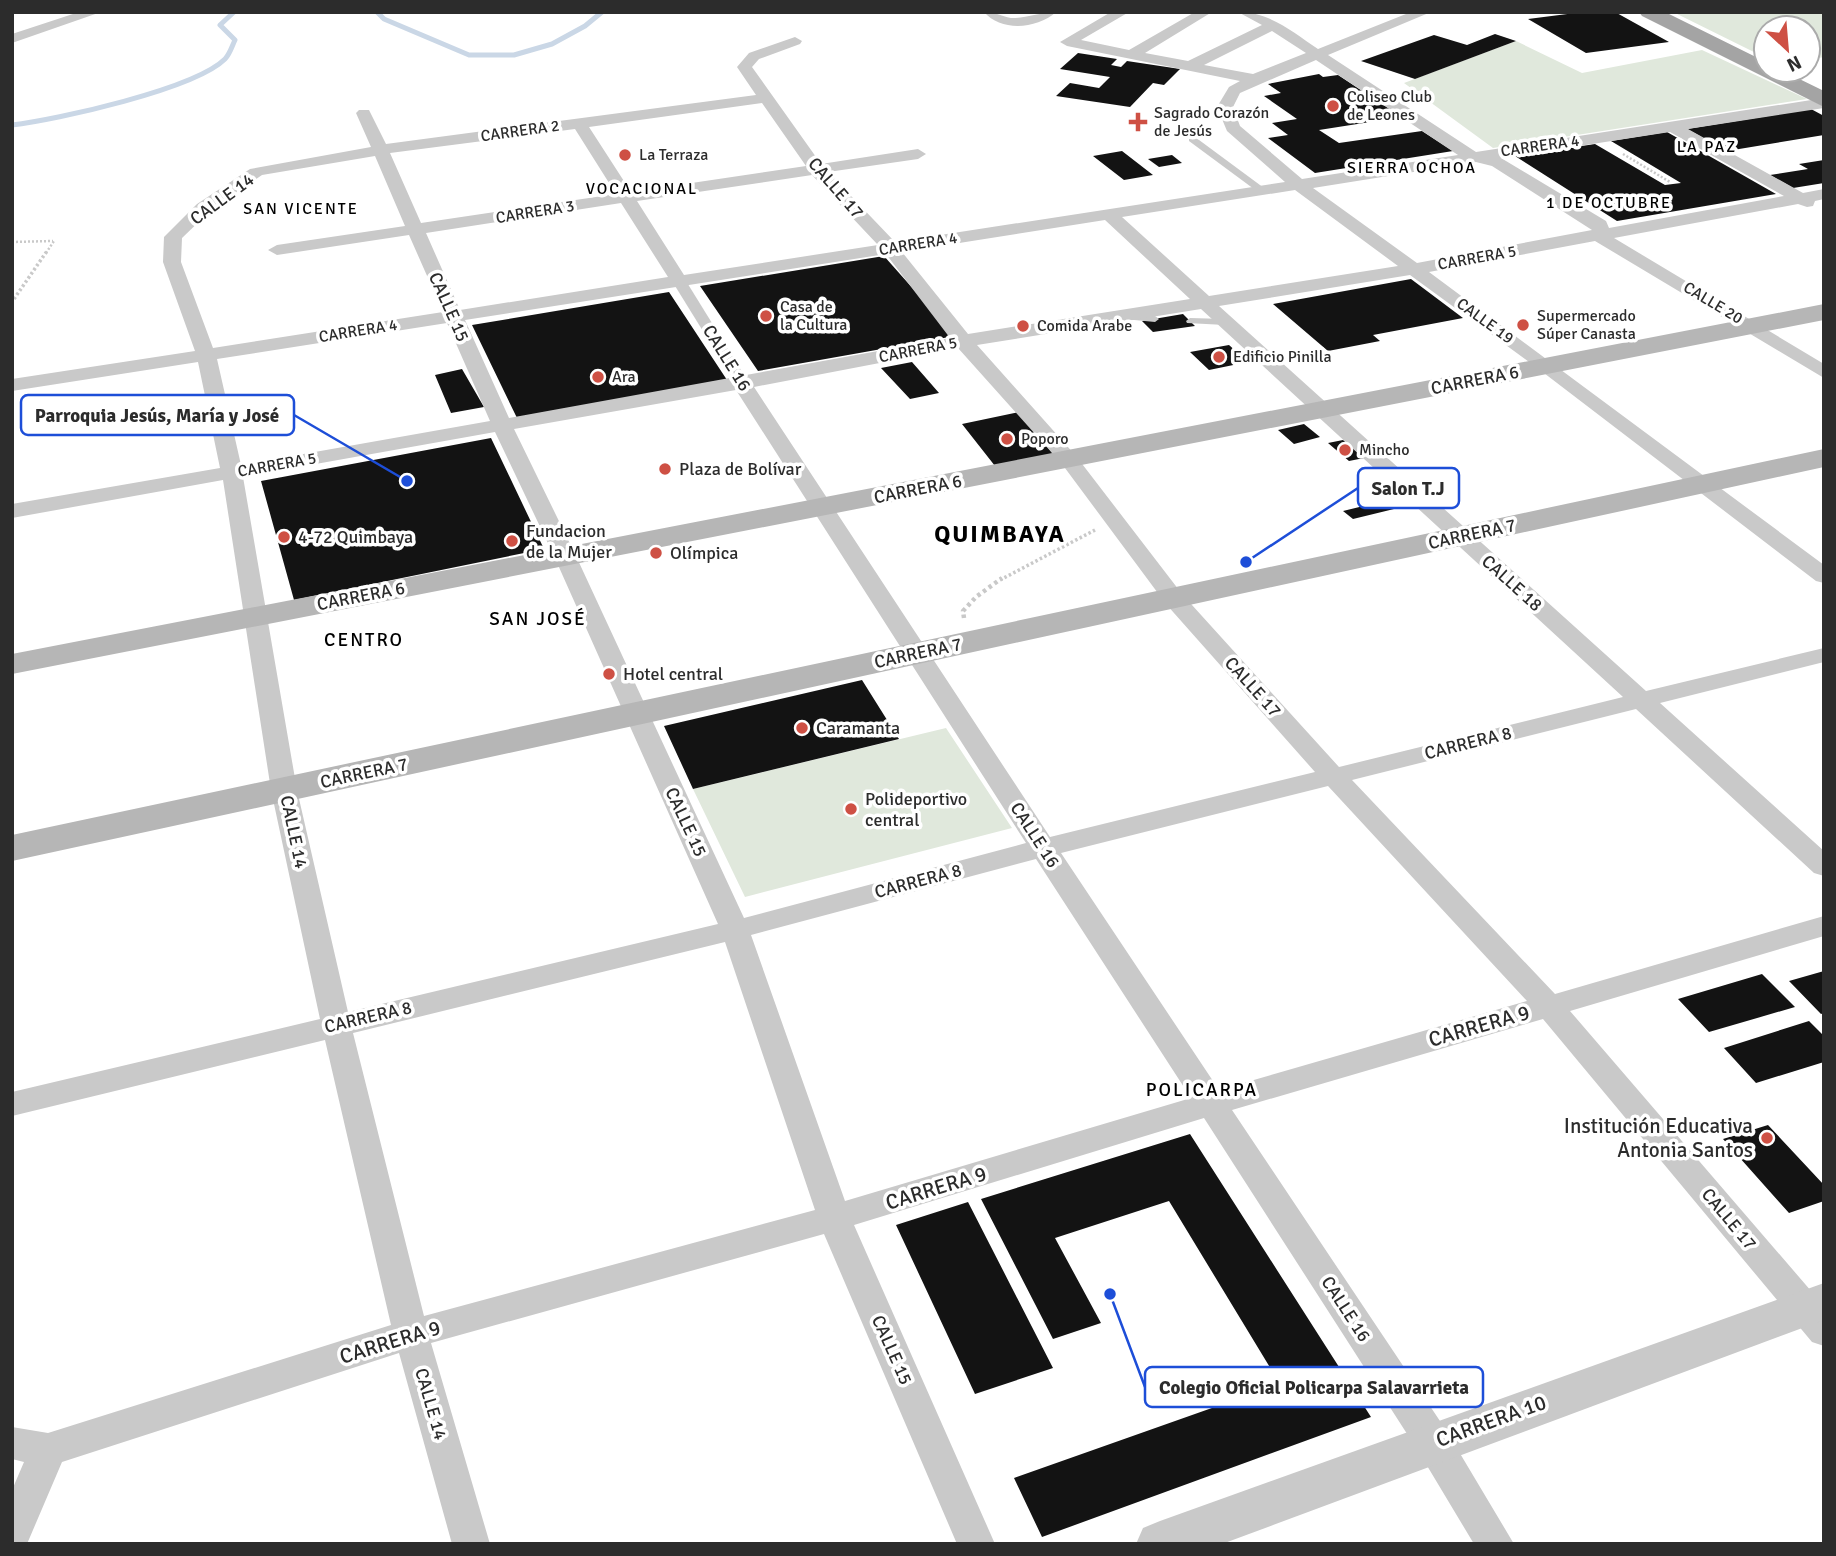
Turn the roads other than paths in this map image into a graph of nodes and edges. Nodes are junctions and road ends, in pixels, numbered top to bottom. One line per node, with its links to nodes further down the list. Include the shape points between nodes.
1 (94, 12): 10 (street)
2 (991, 12): 3 (street, via 1017,23)
3 (1049, 12)
4 (1122, 12): 12 (street, via 1067,42)
5 (1205, 12): 12 (street)
6 (1245, 12): 9 (street, CALLE 20)
7 (1424, 12): 13 (street)
8 (1649, 12): 17 (main road)
9 (1273, 26): 13 (street, CALLE 20); 14 (street)
10 (12, 39)
11 (795, 41): 16 (street, CALLE 17, via 754,57 744,67)
12 (1133, 54): 14 (street)
13 (1314, 54): 15 (street); 25 (street, CALLE 20)
14 (1192, 65): 15 (street)
15 (1254, 79): 18 (street, via 1234,90)
16 (766, 97): 20 (street, CARRERA 2); 27 (street, CALLE 17)
17 (1824, 101): 21 (street, CARRERA 4)
18 (1226, 107): 28 (street, CALLE 19, via 1233,128)
19 (364, 113): 23 (street, CALLE 15)
20 (579, 123): 23 (street, CARRERA 2); 31 (street, CALLE 16)
21 (1671, 126): 25 (street, CARRERA 4); 32 (street)
22 (1192, 139): 29 (lane)
23 (380, 150): 26 (street, CARRERA 2); 35 (street, CALLE 15)
24 (918, 154): 27 (street, CARRERA 3)
25 (1470, 156): 28 (street, CARRERA 4); 36 (street, CALLE 20, via 1470,164 1576,229)
26 (274, 167): 50 (street, CALLE 14, via 256,172 203,208 173,237 172,262)
27 (817, 170): 31 (street, CARRERA 3); 37 (street, CALLE 17)
28 (1297, 184): 29 (street, CARRERA 4); 39 (street, CALLE 19)
29 (1261, 190): 34 (street, CARRERA 4)
30 (1824, 194): 32 (street, CARRERA 5)
31 (626, 198): 35 (street, CARRERA 3); 40 (street, CALLE 16)
32 (1801, 198): 33 (street); 36 (street, CARRERA 5)
33 (1824, 211)
34 (1108, 214): 37 (street, CARRERA 4); 41 (street, CALLE 18)
35 (415, 230): 38 (street, CARRERA 3); 43 (street, CALLE 15)
36 (1601, 235): 39 (street, CARRERA 5); 48 (street, CALLE 20)
37 (891, 248): 40 (street, CARRERA 4); 49 (street, CALLE 17)
38 (276, 250)
39 (1414, 269): 41 (street, CARRERA 5); 51 (street, CALLE 19)
40 (679, 281): 43 (street, CARRERA 4); 53 (street, CALLE 16)
41 (1206, 304): 44 (street, CARRERA 5); 47 (street, CALLE 18)
42 (1824, 312): 48 (main road, CARRERA 6)
43 (453, 316): 50 (street, CARRERA 4); 56 (street, CALLE 15)
44 (1119, 317): 45 (lane); 49 (street, CARRERA 5)
45 (1155, 319)
46 (1190, 321): 47 (lane)
47 (1225, 322): 55 (street, CALLE 18)
48 (1750, 326): 51 (main road, CARRERA 6); 52 (street, CALLE 20)
49 (963, 341): 53 (street, CARRERA 5); 58 (street, CALLE 17)
50 (206, 354): 54 (street, CARRERA 4); 59 (street, CALLE 14)
51 (1546, 366): 55 (main road, CARRERA 6); 60 (street, CALLE 19)
52 (1824, 372)
53 (742, 383): 56 (street, CARRERA 5); 61 (street, CALLE 16)
54 (12, 385)
55 (1322, 410): 58 (main road, CARRERA 6); 63 (street, CALLE 18)
56 (502, 425): 59 (street, CARRERA 5); 64 (street, CALLE 15)
57 (1824, 458): 60 (main road, CARRERA 7)
58 (1069, 460): 61 (main road, CARRERA 6); 66 (street, CALLE 17)
59 (232, 473): 62 (street, CARRERA 5); 67 (street, CALLE 14)
60 (1702, 484): 63 (main road, CARRERA 7); 65 (street, CALLE 19)
61 (822, 507): 64 (main road, CARRERA 6); 68 (street, CALLE 16)
62 (12, 511)
63 (1461, 536): 66 (main road, CARRERA 7); 71 (street, CALLE 18)
64 (565, 556): 67 (main road, CARRERA 6); 72 (street, CALLE 15)
65 (1824, 576)
66 (1174, 600): 68 (main road, CARRERA 7); 73 (street, CALLE 17)
67 (254, 617): 70 (main road, CARRERA 6); 74 (street, CALLE 14)
68 (916, 653): 72 (main road, CARRERA 7); 76 (street, CALLE 16)
69 (1824, 655): 71 (street, CARRERA 8)
70 (12, 664)
71 (1640, 700): 73 (street, CARRERA 8); 77 (street, CALLE 18)
72 (637, 715): 74 (main road, CARRERA 7); 79 (street, CALLE 15)
73 (1333, 776): 76 (street, CARRERA 8); 80 (street, CALLE 17)
74 (284, 790): 75 (main road, CARRERA 7); 81 (street, CALLE 14)
75 (12, 848)
76 (1043, 848): 79 (street, CARRERA 8); 83 (street, CALLE 16)
77 (1824, 867)
78 (1824, 926): 80 (street, CARRERA 9)
79 (735, 930): 81 (street, CARRERA 8); 84 (street, CALLE 15)
80 (1548, 1005): 83 (street, CARRERA 9); 85 (street, CALLE 17)
81 (337, 1024): 82 (street, CARRERA 8); 86 (street, CALLE 14)
82 (12, 1104)
83 (1212, 1104): 84 (street, CARRERA 9); 87 (street, CALLE 16)
84 (834, 1218): 86 (street, CARRERA 9); 92 (street, CALLE 15)
85 (1817, 1314): 87 (street, CARRERA 10)
86 (411, 1334): 89 (street, CARRERA 9); 91 (street, CALLE 14)
87 (1433, 1442): 93 (street, CARRERA 10); 94 (street, CALLE 16)
88 (12, 1443): 89 (street)
89 (48, 1450): 90 (street)
90 (12, 1535)
91 (471, 1544)
92 (976, 1544)
93 (1160, 1544)
94 (1495, 1544)

